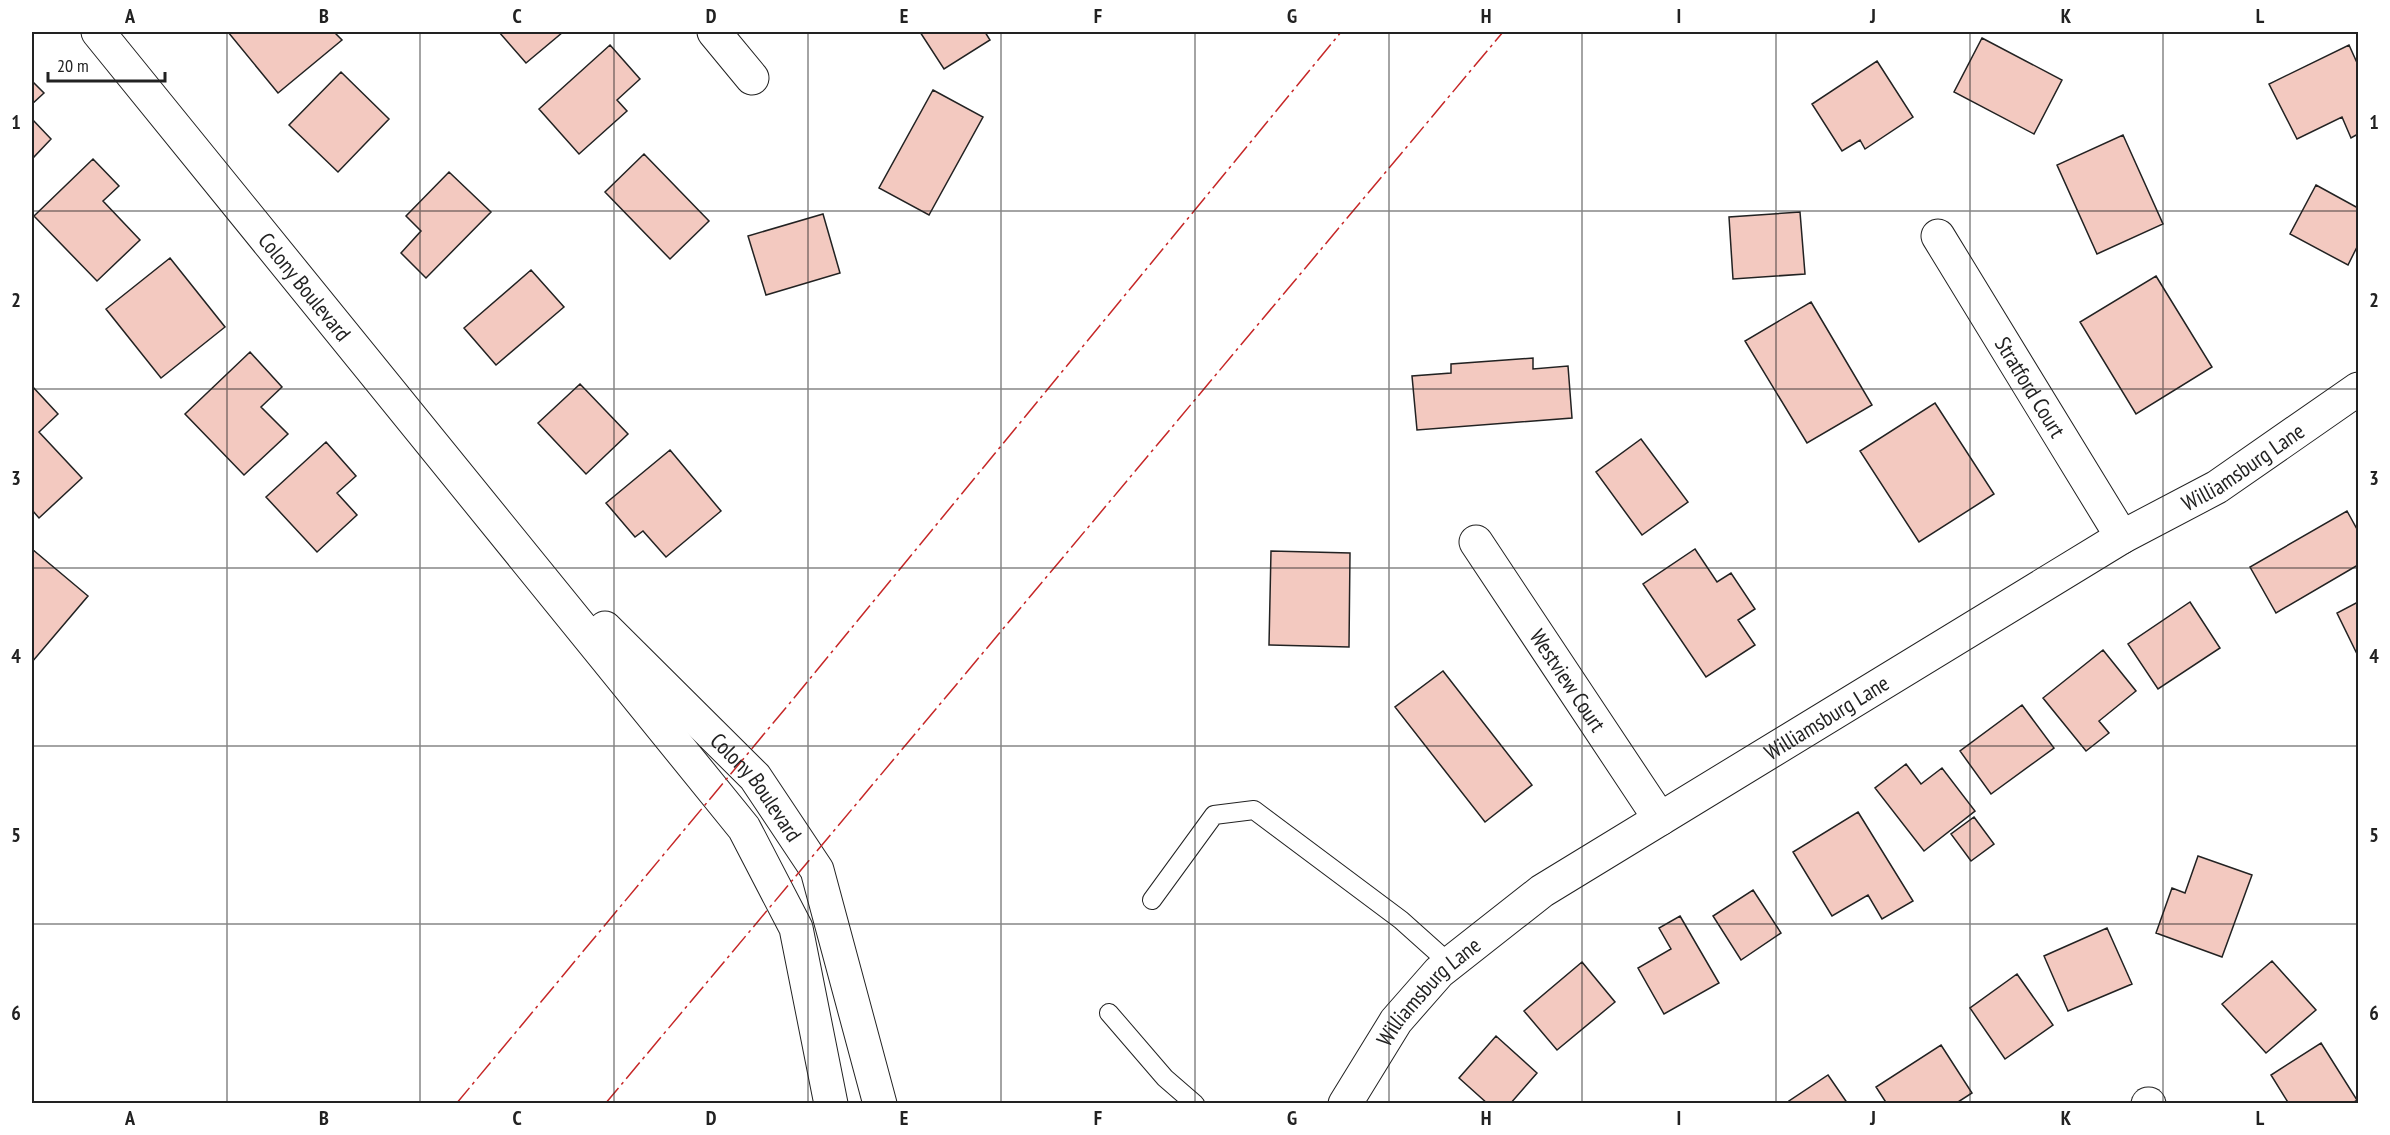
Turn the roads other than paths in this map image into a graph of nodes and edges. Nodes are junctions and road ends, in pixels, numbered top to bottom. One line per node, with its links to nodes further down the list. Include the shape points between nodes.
1 (99, 32): 8 (street, Colony Boulevard)
2 (714, 32): 3 (street)
3 (752, 78)
4 (1938, 236): 6 (street, Stratford Court)
5 (2358, 388): 6 (street, Williamsburg Lane, via 2217,487)
6 (2122, 537): 9 (street, Williamsburg Lane)
7 (1476, 542): 9 (street, Westview Court)
8 (513, 543): 13 (street, Colony Boulevard, via 744,828 796,927); 14 (street, Colony Boulevard, via 755,777 817,870)
9 (1660, 819): 11 (street, Williamsburg Lane, via 1542,891)
10 (1152, 900): 11 (lane, via 1214,815 1254,810 1401,920)
11 (1449, 963): 16 (street, Williamsburg Lane, via 1396,1021)
12 (1109, 1012): 15 (lane, via 1165,1078)
13 (831, 1104)
14 (880, 1104)
15 (1195, 1104)
16 (1345, 1104)

